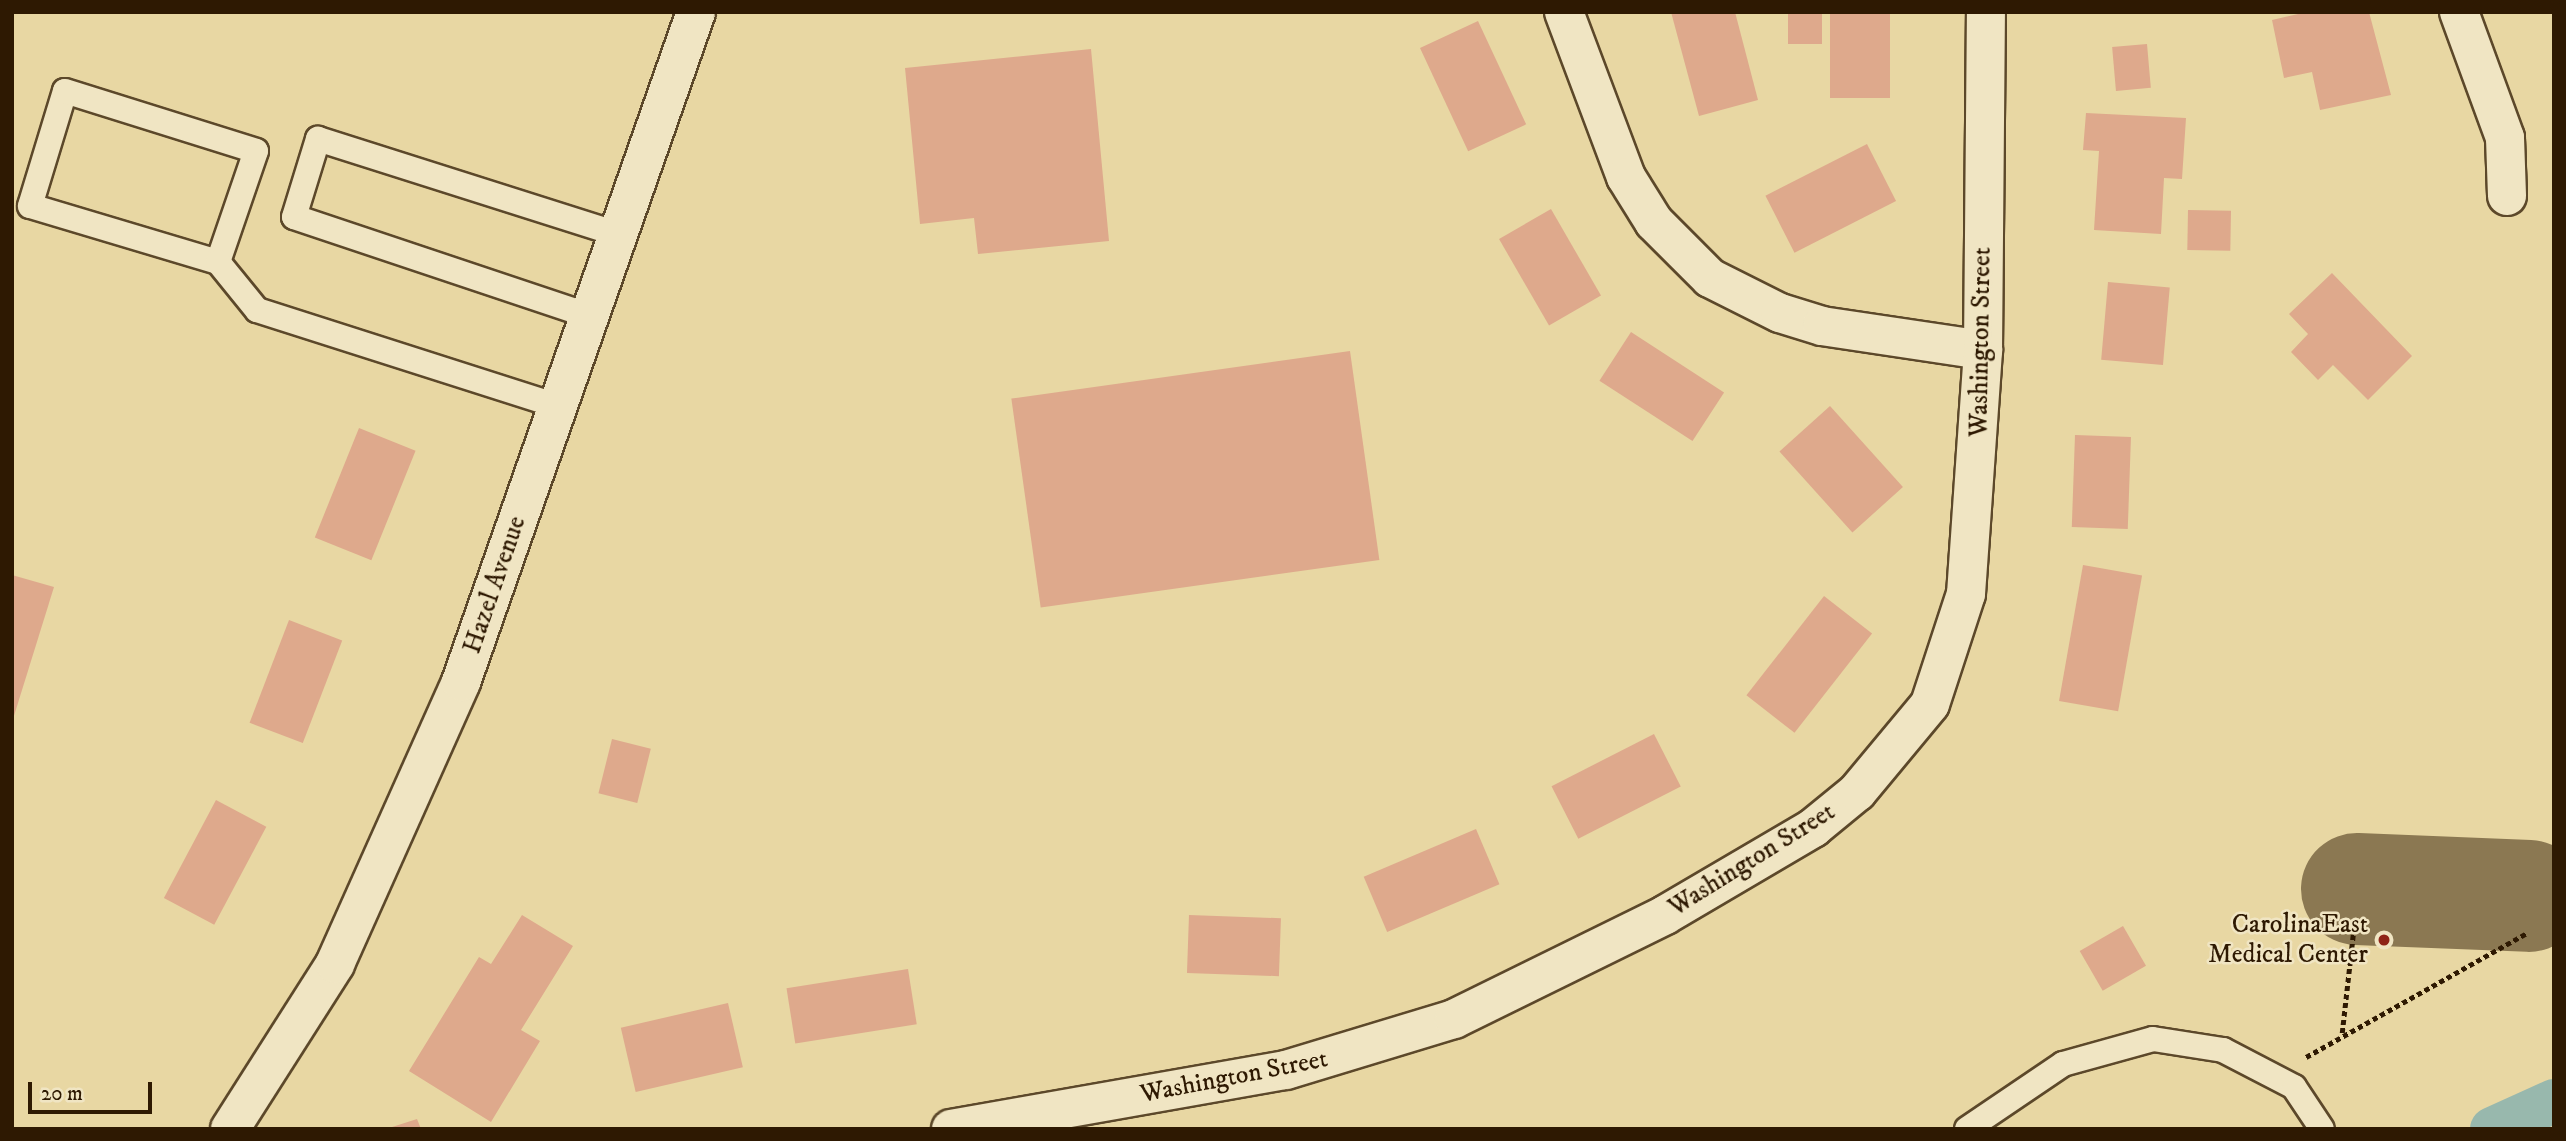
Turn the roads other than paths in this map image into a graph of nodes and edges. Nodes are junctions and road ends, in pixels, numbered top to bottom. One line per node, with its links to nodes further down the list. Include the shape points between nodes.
1 (696, 12): 6 (street, Hazel Avenue)
2 (1564, 12): 9 (street, via 1626,177 1654,222 1710,278 1780,313 1822,326)
3 (1986, 12): 9 (street, Washington Street)
4 (2459, 12): 5 (street, via 2504,138)
5 (2507, 196)
6 (618, 234): 8 (street, Hazel Avenue); 8 (lane, via 318,139 294,218)
7 (218, 262): 7 (lane, via 256,151 65,91 30,206); 10 (lane, via 257,310)
8 (590, 316): 10 (street, Hazel Avenue)
9 (1983, 350): 12 (street, Washington Street, via 1974,537 1952,650 1930,704 1896,750 1813,828 1562,970 1454,1019 1286,1070)
10 (558, 407): 11 (street, Hazel Avenue, via 461,682 380,872 335,964)
11 (230, 1129)
12 (951, 1129)
13 (1967, 1129): 14 (lane, via 2063,1064 2153,1039 2223,1050 2294,1087)
14 (2322, 1129)

